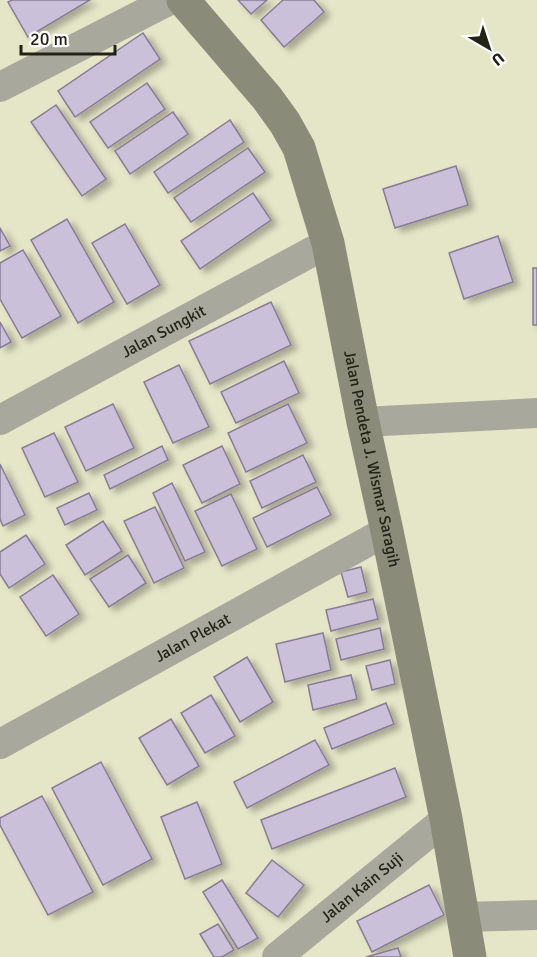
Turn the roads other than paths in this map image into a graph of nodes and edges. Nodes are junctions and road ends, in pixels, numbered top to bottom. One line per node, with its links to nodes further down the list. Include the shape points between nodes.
1 (170, 0): 3 (street)
2 (183, 0): 4 (street, Jalan Pendeta J. Wismar Saragih, via 285,123 299,148)
3 (0, 87)
4 (328, 243): 6 (street, Jalan Sungkit); 7 (street, Jalan Pendeta J. Wismar Saragih)
5 (537, 413): 7 (street)
6 (0, 420)
7 (363, 422): 8 (street, Jalan Pendeta J. Wismar Saragih)
8 (387, 531): 9 (street, Jalan Plekat); 10 (street, Jalan Pendeta J. Wismar Saragih)
9 (0, 744)
10 (446, 819): 12 (street, Jalan Pendeta J. Wismar Saragih); 13 (street, Jalan Kain Suji)
11 (537, 915): 12 (street)
12 (463, 917): 14 (street, Jalan Pendeta J. Wismar Saragih)
13 (277, 957)
14 (470, 957)

